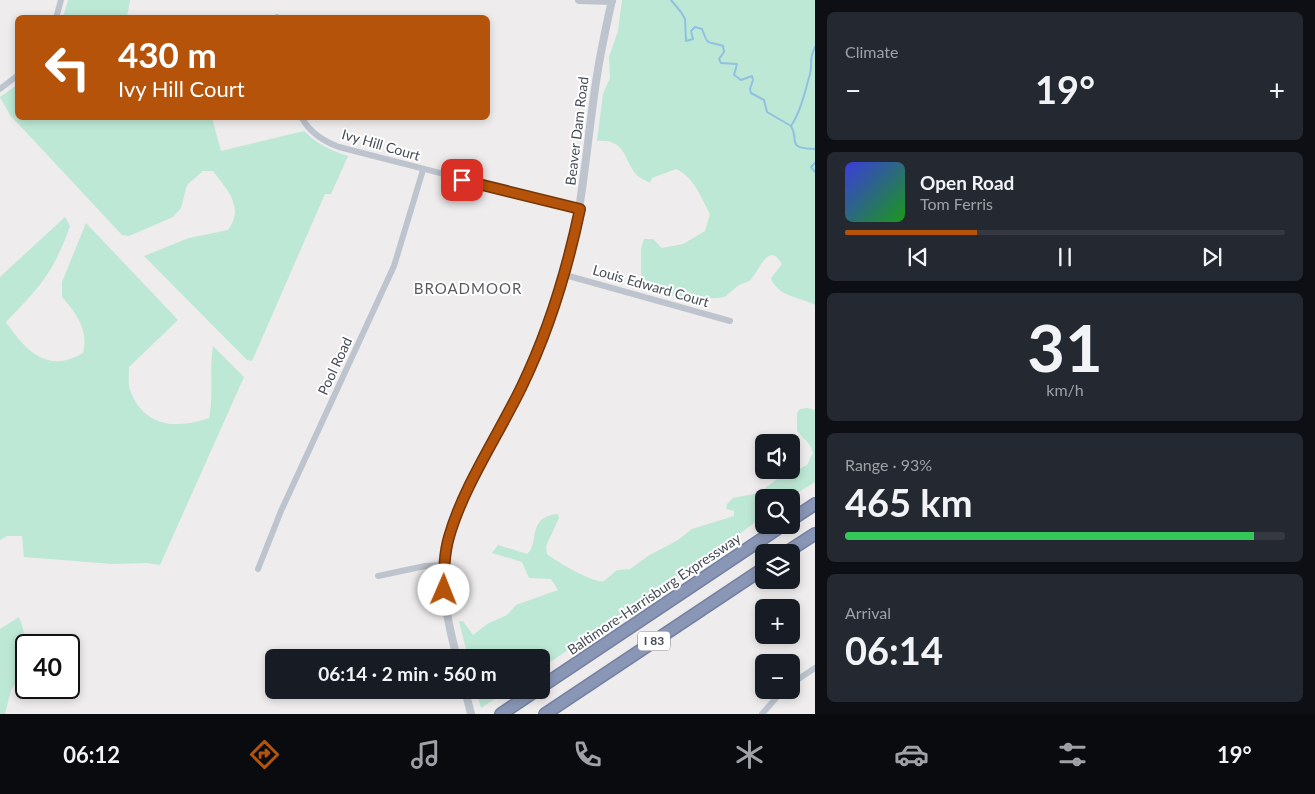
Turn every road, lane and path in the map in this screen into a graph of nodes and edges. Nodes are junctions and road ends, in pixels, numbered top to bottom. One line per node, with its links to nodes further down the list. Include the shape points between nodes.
1 (61, 0): 4 (street)
2 (579, 0): 3 (street)
3 (612, 1): 9 (street, Beaver Dam Road, via 596,80)
4 (57, 15)
5 (15, 77): 6 (street)
6 (0, 89)
7 (303, 120): 8 (street, Ivy Hill Court, via 312,132 329,143)
8 (423, 170): 9 (street, Ivy Hill Court); 18 (street, Pool Road, via 394,266 280,511)
9 (580, 209): 10 (street, Beaver Dam Road)
10 (565, 275): 11 (street, Louis Edward Court); 17 (street, Beaver Dam Road, via 522,386 453,525)
11 (730, 322)
12 (815, 504): 13 (highway)
13 (800, 514)
14 (770, 534): 24 (highway, Baltimore-Harrisburg Expressway / I 83)
15 (815, 534): 16 (highway)
16 (799, 544)
17 (444, 565): 20 (street); 21 (street, Beaver Dam Road, via 445,606)
18 (258, 569)
19 (755, 574): 28 (highway, I 83)
20 (378, 576)
21 (455, 649)
22 (815, 668): 23 (street)
23 (800, 678)
24 (550, 681)
25 (524, 699): 27 (highway)
26 (775, 699): 29 (street)
27 (501, 714)
28 (545, 714)
29 (762, 714)

